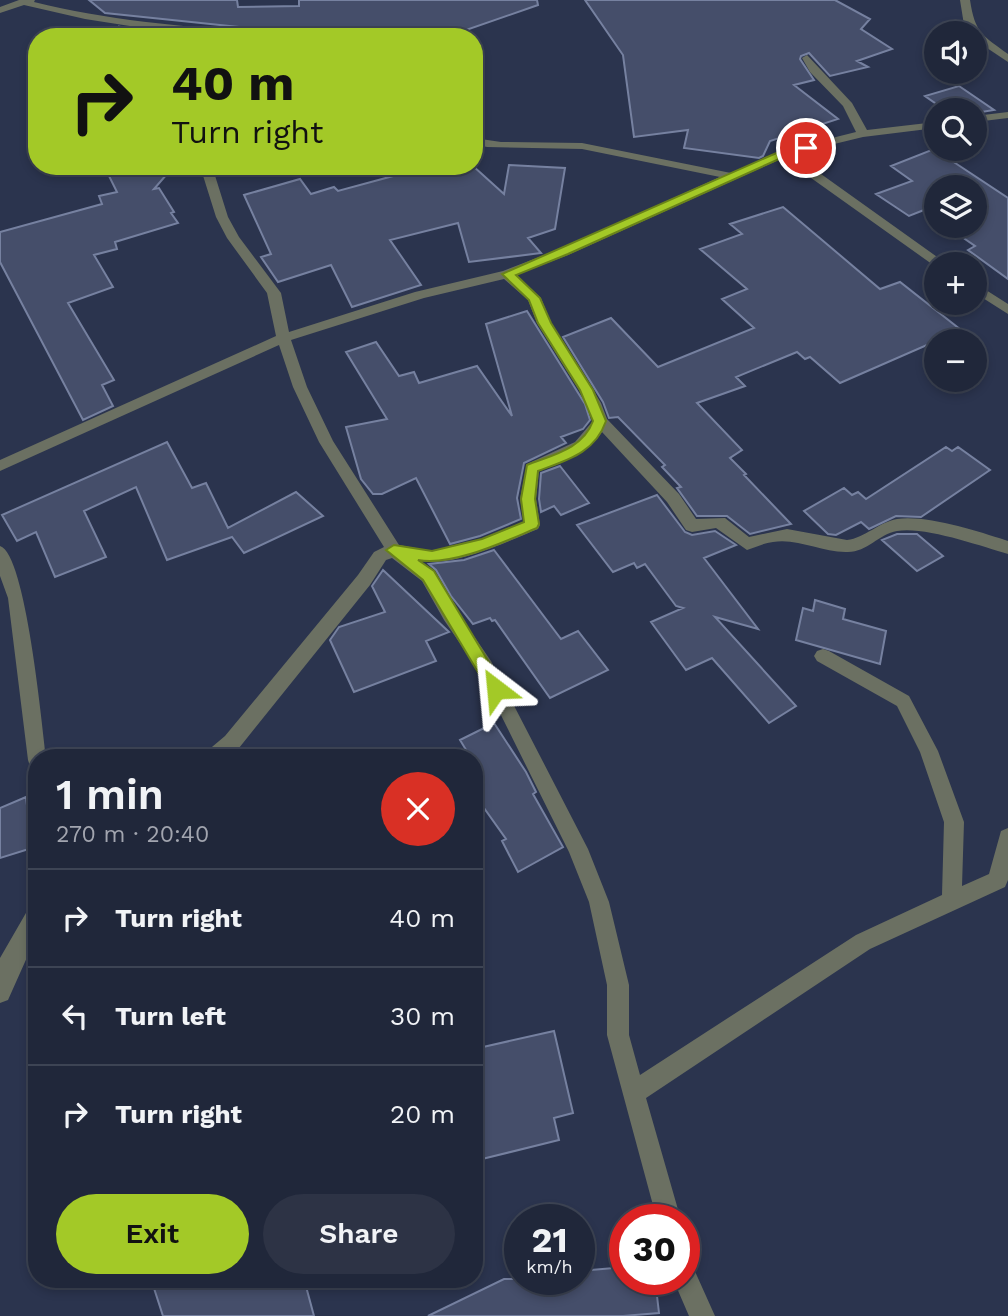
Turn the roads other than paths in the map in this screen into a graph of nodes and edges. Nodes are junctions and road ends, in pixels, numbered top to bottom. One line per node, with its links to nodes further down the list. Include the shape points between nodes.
1 (965, 0): 6 (street, via 970,26)
2 (26, 1): 3 (street); 4 (street, via 58,12)
3 (0, 10)
4 (182, 28)
5 (807, 58): 10 (street, via 848,105)
6 (1008, 58)
7 (1006, 116): 8 (street)
8 (987, 118)
9 (924, 126): 10 (street)
10 (863, 134): 12 (street)
11 (483, 143): 14 (street, via 582,146)
12 (784, 153): 14 (street); 15 (street)
13 (209, 175): 19 (street, via 227,227 274,293)
14 (730, 176): 16 (street)
15 (924, 252)
16 (508, 274): 19 (street, via 420,295); 20 (street, via 534,298)
17 (987, 295): 18 (street)
18 (1008, 310)
19 (283, 338): 21 (street); 23 (street, via 326,442)
20 (600, 421): 22 (street, via 673,498 692,526 719,523 747,544 793,534 851,546 898,525 969,535); 23 (street, via 595,434 579,449 532,468 531,524 484,544 432,557)
21 (0, 466)
22 (1008, 548)
23 (394, 550): 27 (street, via 380,556); 33 (street, via 428,576 485,666 578,849 599,902 618,985 618,1035)
24 (0, 552): 26 (street, via 16,598)
25 (823, 656): 29 (street, via 903,701 929,751 954,822)
26 (36, 749)
27 (224, 749)
28 (1008, 837): 29 (street, via 998,880)
29 (952, 901): 33 (street, via 863,942)
30 (28, 928): 31 (street)
31 (4, 969): 32 (street)
32 (0, 992)
33 (633, 1093): 34 (street)
34 (664, 1204)
35 (693, 1295): 36 (street)
36 (702, 1316)

